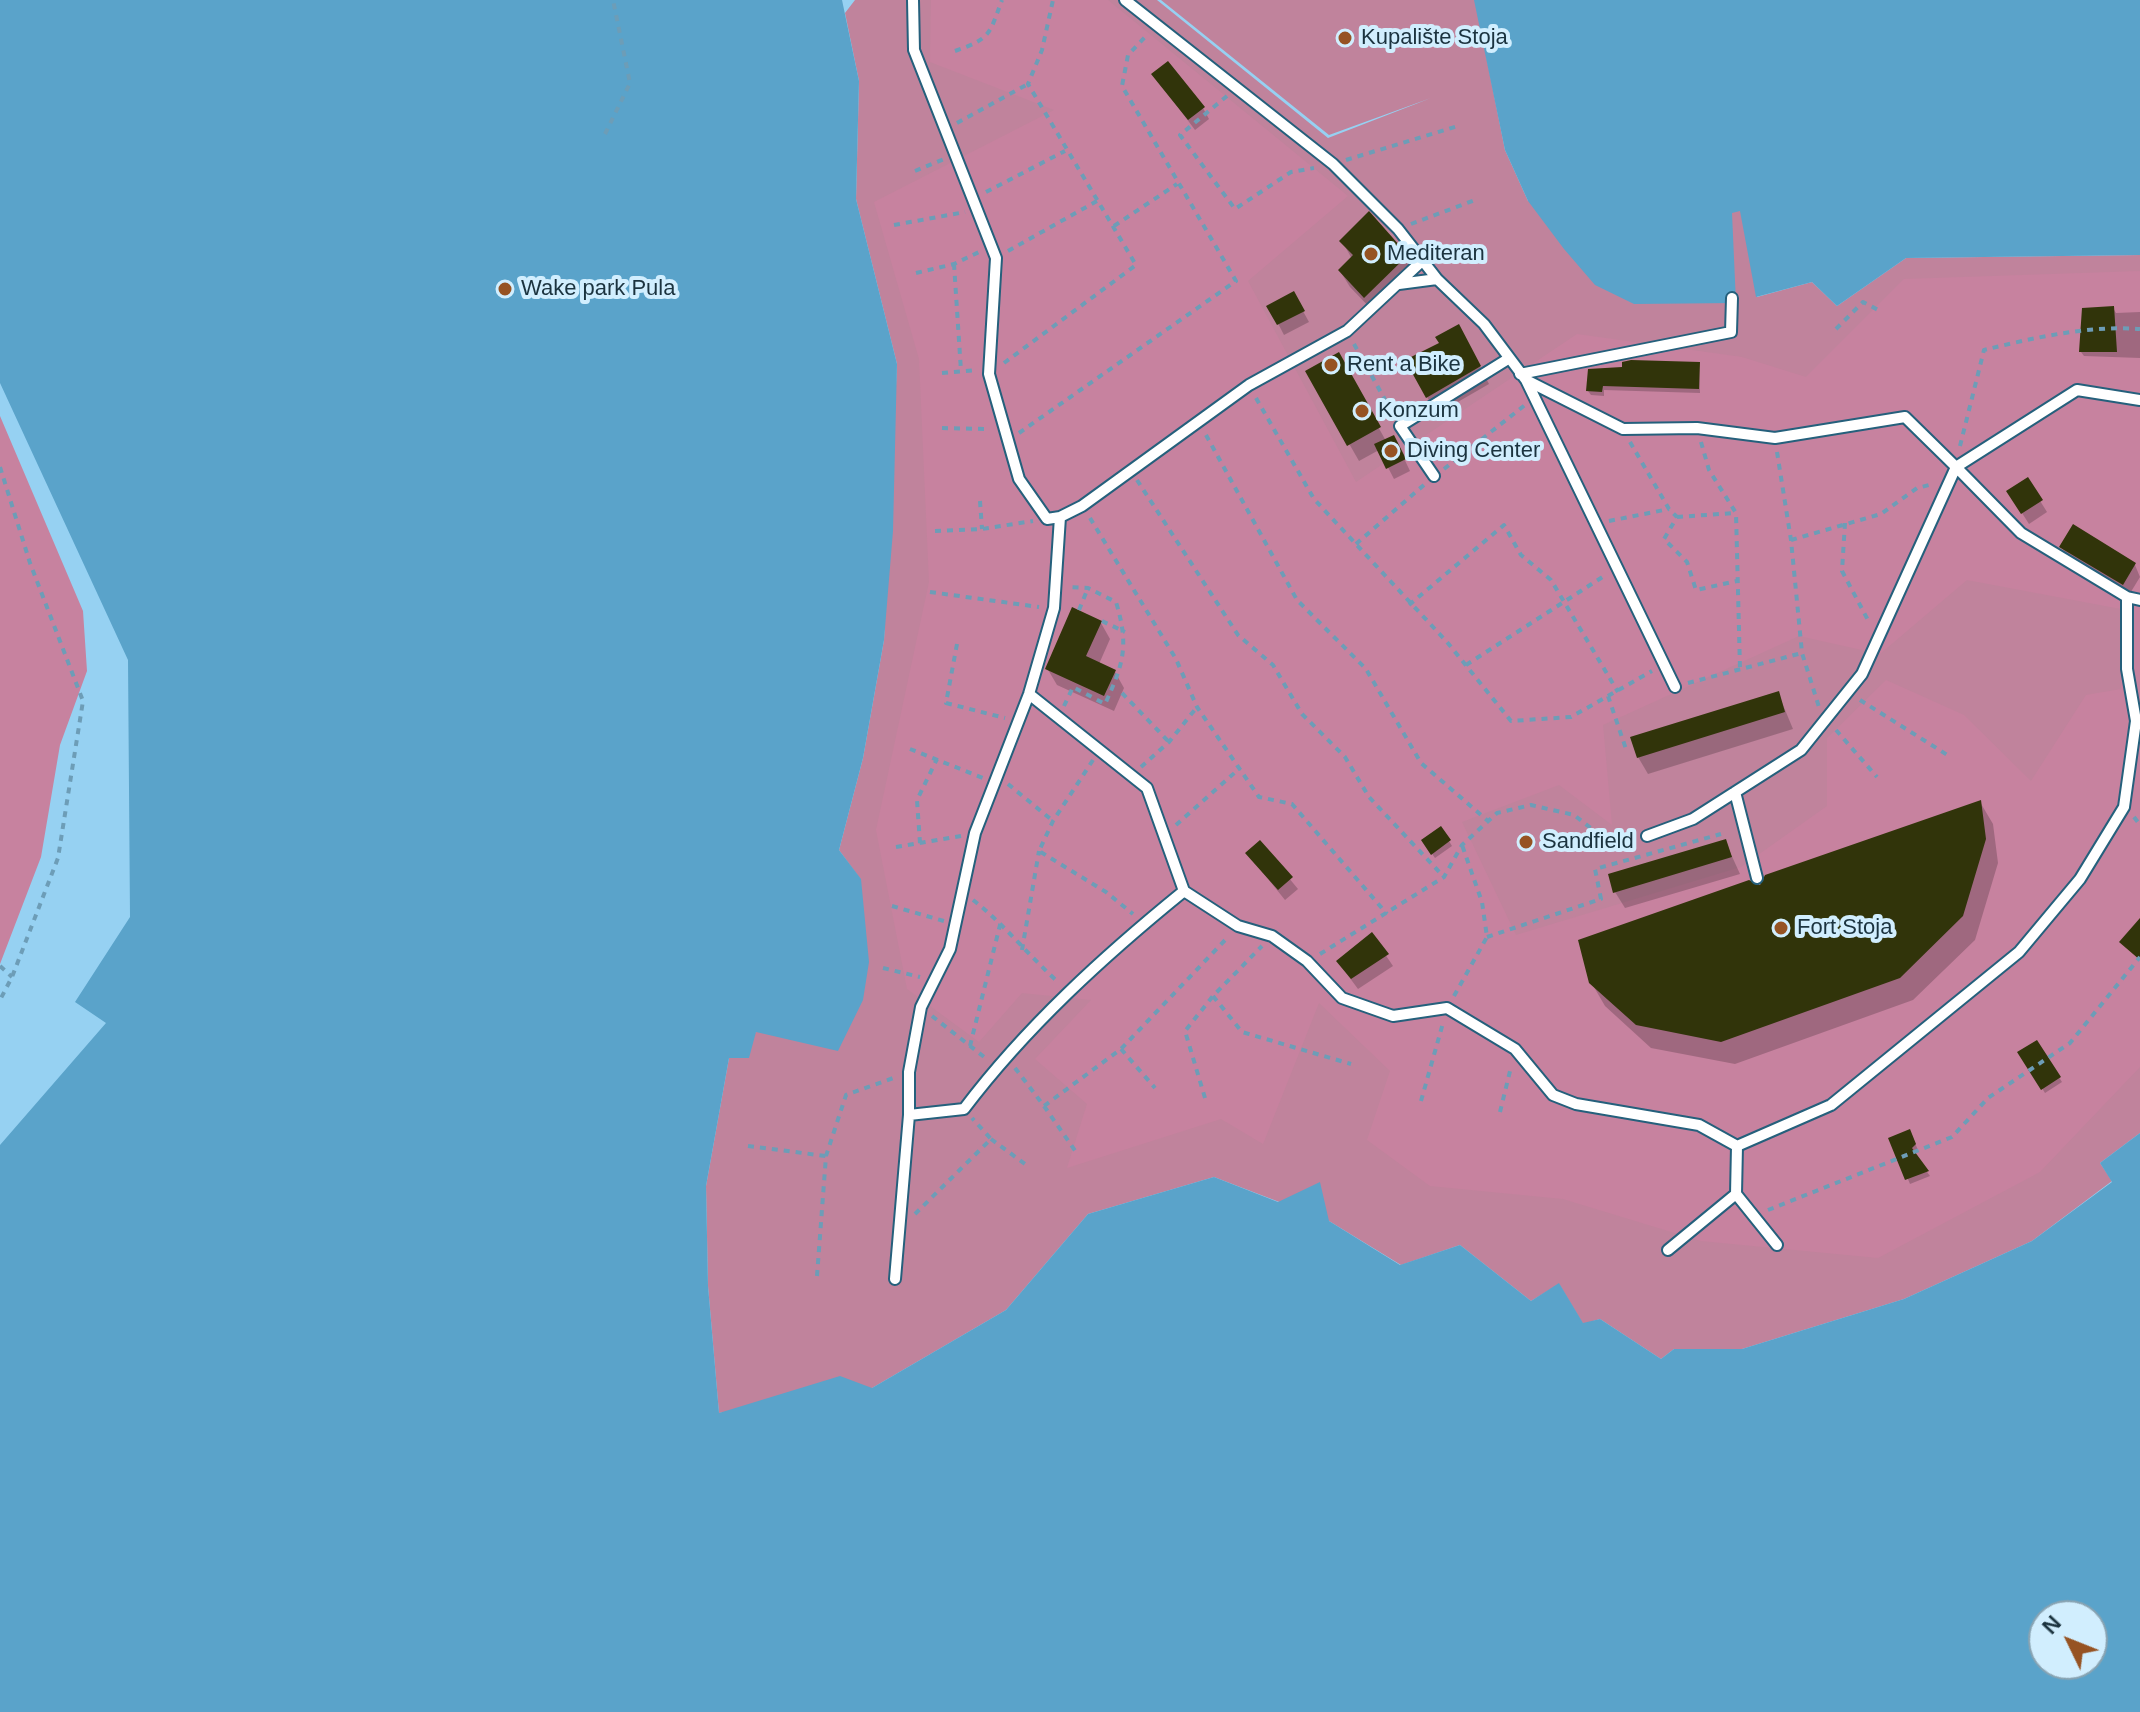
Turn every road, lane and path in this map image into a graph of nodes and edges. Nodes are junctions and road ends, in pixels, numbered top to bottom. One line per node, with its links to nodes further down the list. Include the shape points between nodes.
1 (613, 0): 12 (path, via 630,83)
2 (913, 0): 11 (lane, via 914,50)
3 (1002, 0): 7 (path, via 995,27 977,43)
4 (1053, 0): 8 (path)
5 (1125, 0): 6 (lane)
6 (1158, 25): 9 (lane); 17 (path, via 1128,55 1122,86)
7 (955, 51)
8 (1028, 84): 11 (path); 13 (path)
9 (1237, 89): 15 (lane); 15 (path, via 1180,135 1235,209 1291,172)
10 (1458, 126): 15 (path)
11 (944, 130): 14 (lane)
12 (605, 134)
13 (1065, 151): 19 (path); 20 (path)
14 (954, 155): 16 (path); 20 (lane)
15 (1332, 164): 23 (lane)
16 (915, 171)
17 (1177, 184): 22 (path); 50 (path, via 1236,281)
18 (1475, 200): 23 (path)
19 (1097, 201): 22 (path); 25 (path)
20 (973, 205): 21 (path); 24 (lane)
21 (894, 225)
22 (1114, 226): 38 (path, via 1136,265)
23 (1398, 229): 26 (lane)
24 (991, 245): 25 (lane); 27 (path)
25 (996, 258): 38 (lane)
26 (1423, 260): 29 (lane); 30 (lane)
27 (954, 264): 28 (path); 37 (path)
28 (916, 273)
29 (1437, 279): 30 (lane); 36 (lane, via 1484,324)
30 (1399, 284): 35 (lane)
31 (1732, 298): 40 (lane, via 1731,332)
32 (1882, 312): 33 (path, via 1863,302)
33 (1836, 329)
34 (2140, 329): 52 (path, via 2028,339 1984,350)
35 (1347, 331): 41 (lane); 44 (path)
36 (1508, 359): 40 (lane); 44 (lane)
37 (961, 371): 38 (path); 39 (path)
38 (988, 371): 47 (lane)
39 (942, 373)
40 (1523, 377): 48 (lane); 64 (lane)
41 (1249, 385): 43 (lane); 76 (path, via 1314,499)
42 (2140, 400): 52 (lane, via 2077,390)
43 (1199, 422): 53 (lane); 109 (path, via 1297,600 1366,669 1421,763)
44 (1400, 426): 54 (lane)
45 (942, 428): 47 (path)
46 (1697, 428): 48 (lane); 49 (lane); 59 (path, via 1709,470)
47 (1003, 429): 50 (lane)
48 (1623, 429): 58 (path)
49 (1775, 438): 52 (lane, via 1905,417); 67 (path)
50 (1007, 441): 62 (lane, via 1019,479)
51 (0, 467): 135 (path, via 83,701 58,858)
52 (1956, 467): 55 (lane); 73 (lane, via 2021,533)
53 (1131, 472): 57 (lane); 118 (path, via 1238,635 1273,665 1302,714 1345,757 1369,797)
54 (1434, 476)
55 (1950, 478): 63 (path, via 1917,488 1881,514); 81 (lane)
56 (980, 501): 65 (path)
57 (1082, 506): 60 (lane); 93 (path, via 1176,659)
58 (1669, 509): 61 (path); 64 (path)
59 (1736, 513): 61 (path); 69 (path)
60 (1060, 517): 62 (lane); 70 (lane)
61 (1677, 517): 69 (path, via 1664,539 1687,562 1696,590)
62 (1047, 519): 65 (path)
63 (1845, 523): 67 (path); 81 (path, via 1842,571)
64 (1595, 524): 68 (lane)
65 (982, 529): 66 (path)
66 (935, 531)
67 (1791, 540): 83 (path)
68 (1617, 569): 74 (path); 85 (lane)
69 (1738, 581): 86 (path)
70 (1056, 587): 71 (path); 77 (lane)
71 (1088, 588): 78 (path); 80 (path, via 1116,602)
72 (932, 592): 77 (path)
73 (2127, 597): 75 (lane); 158 (lane, via 2127,669 2136,721 2124,807 2080,879 2019,952 1831,1105)
74 (1564, 600): 76 (path, via 1551,580 1521,555 1504,525); 84 (path); 88 (path)
75 (2140, 600)
76 (1409, 605): 84 (path)
77 (1054, 608): 91 (lane)
78 (1079, 610)
79 (1102, 621): 80 (path)
80 (1125, 632): 94 (path, via 1122,667 1105,704 1074,685)
81 (1879, 640): 90 (lane)
82 (957, 644): 95 (path, via 946,703)
83 (1802, 653): 86 (path); 96 (path)
84 (1466, 665): 92 (path, via 1511,721 1571,717)
85 (1664, 665): 87 (lane); 88 (path)
86 (1740, 669): 87 (path)
87 (1675, 687)
88 (1618, 692): 92 (path)
89 (1122, 693): 97 (path)
90 (1847, 693): 96 (lane); 101 (path)
91 (1029, 694): 94 (lane); 95 (lane)
92 (1608, 696): 100 (path)
93 (1197, 707): 97 (path); 103 (path)
94 (1058, 718): 99 (lane)
95 (1019, 721): 106 (lane)
96 (1825, 721): 105 (path); 107 (lane, via 1801,750)
97 (1169, 742): 104 (path)
98 (910, 749): 102 (path)
99 (1099, 751): 104 (lane); 108 (path)
100 (1627, 752)
101 (1949, 756)
102 (937, 759): 106 (path); 114 (path, via 917,800)
103 (1240, 768): 112 (path); 123 (path, via 1259,797 1292,804)
104 (1131, 776): 112 (lane, via 1147,788)
105 (1877, 777)
106 (998, 780): 108 (path); 110 (lane)
107 (1735, 792): 113 (lane, via 1693,819); 119 (lane)
108 (1053, 821): 117 (path)
109 (1488, 821): 113 (path, via 1497,813 1531,805 1574,815 1614,846); 115 (path)
110 (975, 833): 114 (path); 120 (lane)
111 (1721, 834): 129 (path, via 1595,869 1601,899)
112 (1166, 835): 121 (lane)
113 (1647, 836)
114 (920, 843): 116 (path)
115 (1462, 845): 118 (path); 129 (path, via 1482,902)
116 (896, 847)
117 (1039, 851): 125 (path, via 1106,892); 130 (path)
118 (1444, 877): 123 (path)
119 (1757, 878)
120 (962, 891): 124 (path); 126 (lane)
121 (1184, 891): 125 (lane); 127 (lane)
122 (892, 906): 126 (path)
123 (1387, 914): 132 (path)
124 (1001, 921): 130 (path); 142 (path)
125 (1144, 923): 137 (lane)
126 (954, 924): 136 (lane, via 950,949)
127 (1238, 926): 128 (lane); 143 (path)
128 (1272, 936): 132 (lane); 138 (path)
129 (1487, 937): 141 (path)
130 (1022, 950): 137 (path)
131 (2140, 957): 163 (path, via 2070,1043 1988,1098 1952,1137 1777,1209)
132 (1307, 961): 141 (lane, via 1342,998 1393,1016)
133 (883, 968): 136 (path)
134 (2, 969): 135 (path)
135 (12, 977): 139 (path)
136 (934, 981): 140 (lane)
137 (1069, 992): 145 (lane)
138 (1213, 996): 146 (path, via 1242,1032); 150 (path, via 1185,1031)
139 (0, 1000)
140 (921, 1007): 142 (path); 148 (lane)
141 (1447, 1008): 144 (lane); 151 (path)
142 (970, 1046): 147 (path)
143 (1121, 1049): 149 (path); 152 (path)
144 (1515, 1049): 154 (path); 158 (lane, via 1553,1095 1576,1104 1699,1125)
145 (1006, 1057): 147 (lane); 152 (path)
146 (1351, 1064)
147 (996, 1066): 153 (lane)
148 (909, 1072): 155 (lane); 160 (path, via 846,1095)
149 (1155, 1088)
150 (1205, 1098)
151 (1421, 1101)
152 (1044, 1106): 159 (path)
153 (964, 1109): 155 (lane); 156 (path)
154 (1500, 1112)
155 (909, 1115): 164 (lane)
156 (991, 1139): 161 (path); 164 (path)
157 (748, 1146): 160 (path)
158 (1737, 1146): 162 (lane)
159 (1076, 1152)
160 (826, 1156): 167 (path)
161 (1025, 1164)
162 (1736, 1194): 163 (lane); 166 (lane)
163 (1750, 1211): 165 (lane)
164 (899, 1230): 168 (lane)
165 (1777, 1245)
166 (1668, 1250)
167 (817, 1276)
168 (895, 1279)

